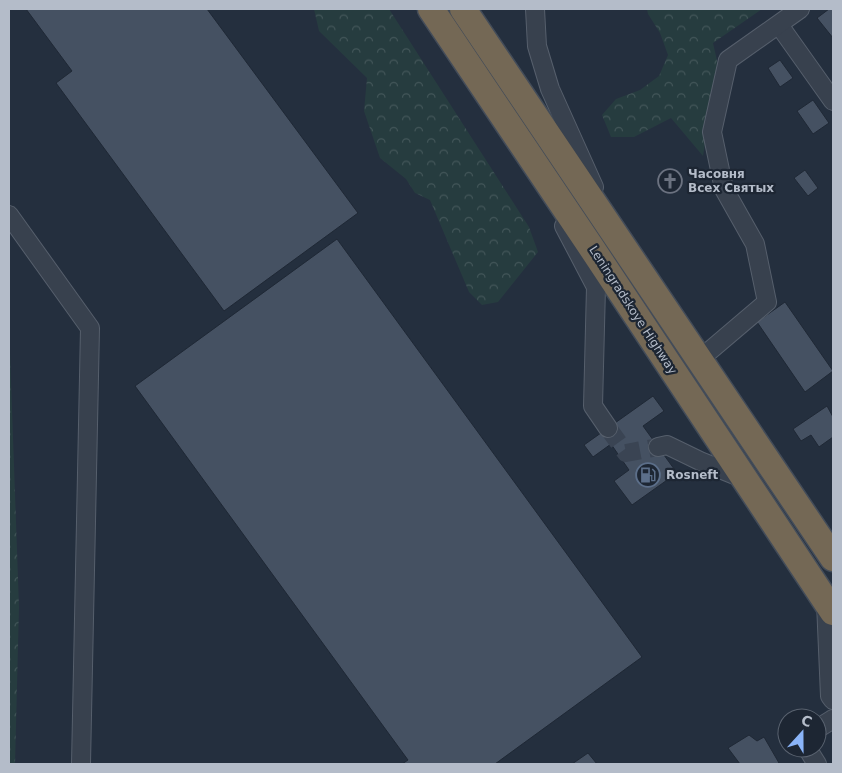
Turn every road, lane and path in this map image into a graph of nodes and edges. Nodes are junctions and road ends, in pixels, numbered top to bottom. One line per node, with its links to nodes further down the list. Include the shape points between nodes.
1 (431, 9): 7 (highway, Leningradskoye Highway)
2 (463, 9): 9 (highway)
3 (535, 9): 9 (street, via 537,46 550,89)
4 (800, 9): 5 (street)
5 (779, 25): 6 (street); 10 (street, via 728,60 712,132 724,189 755,244 767,302)
6 (833, 101)
7 (514, 133): 11 (street, via 596,287 593,406); 13 (highway, Leningradskoye Highway)
8 (9, 215): 17 (street, via 90,328)
9 (615, 234): 10 (highway)
10 (700, 359): 14 (highway)
11 (608, 428)
12 (658, 447): 13 (street, via 667,445)
13 (746, 483): 15 (highway, Leningradskoye Highway)
14 (833, 558)
15 (830, 608): 16 (street, via 830,696)
16 (833, 700)
17 (81, 764)

